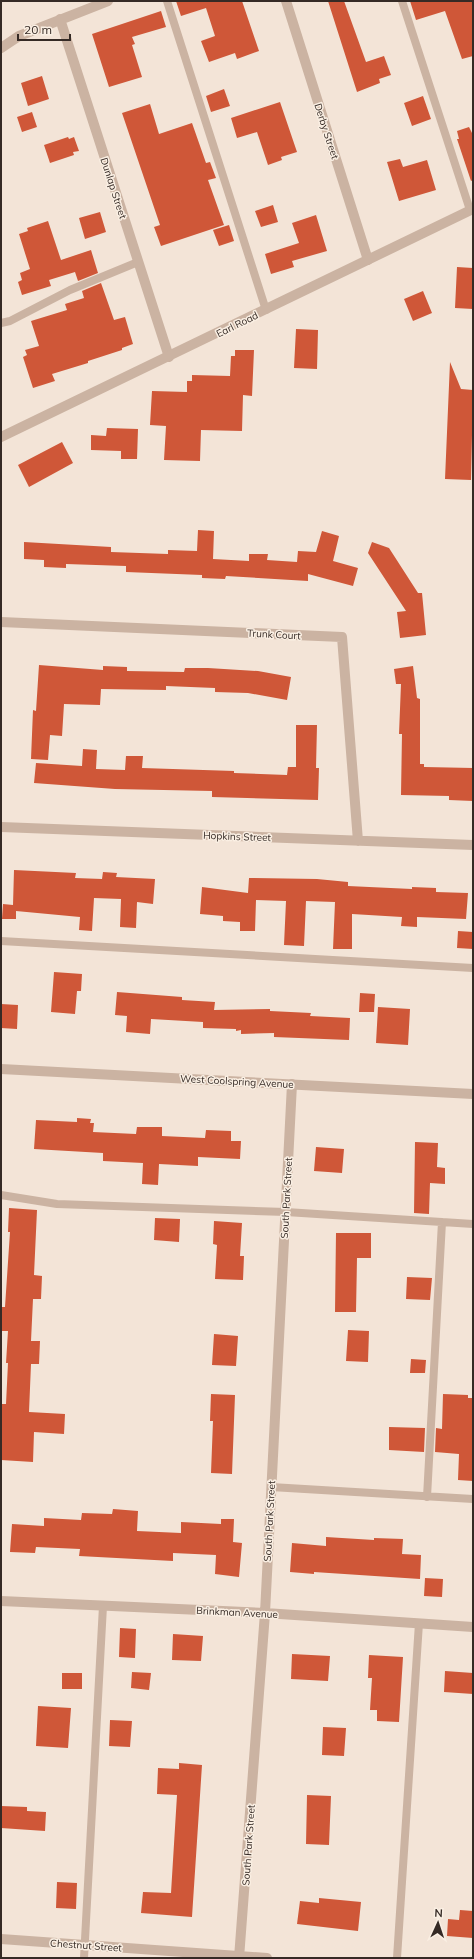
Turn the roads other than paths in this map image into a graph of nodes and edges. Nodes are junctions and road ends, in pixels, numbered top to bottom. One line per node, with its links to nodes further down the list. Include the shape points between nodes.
1 (108, 1): 5 (street)
2 (167, 1): 10 (lane)
3 (286, 1): 8 (street, Derby Street)
4 (402, 1): 7 (lane)
5 (60, 19): 6 (street, via 19,36); 9 (street, Dunlap Street)
6 (1, 48)
7 (472, 209): 8 (street, Earl Road)
8 (368, 260): 10 (street, Earl Road)
9 (138, 262): 11 (lane, via 70,290 10,321); 12 (street, Dunlap Street)
10 (266, 310): 12 (street, Earl Road)
11 (1, 323)
12 (168, 357): 13 (street, Earl Road)
13 (1, 438)
14 (1, 622): 16 (street, Trunk Court, via 342,637)
15 (1, 827): 16 (street, Hopkins Street)
16 (358, 841): 17 (street, Hopkins Street)
17 (473, 845)
18 (1, 941): 19 (lane)
19 (473, 968)
20 (1, 1069): 21 (street, West Coolspring Avenue)
21 (292, 1084): 22 (street, West Coolspring Avenue); 24 (street, South Park Street)
22 (473, 1094)
23 (1, 1195): 24 (lane, via 57,1204)
24 (286, 1212): 25 (lane); 27 (street, South Park Street)
25 (442, 1222): 26 (lane); 28 (lane)
26 (473, 1224)
27 (271, 1488): 28 (lane); 32 (street, South Park Street)
28 (427, 1496): 29 (lane)
29 (473, 1499)
30 (1, 1601): 31 (street, Brinkman Avenue)
31 (103, 1606): 32 (street, Brinkman Avenue); 36 (lane)
32 (265, 1613): 33 (street, Brinkman Avenue); 37 (street, South Park Street)
33 (419, 1623): 34 (street, Brinkman Avenue); 40 (lane)
34 (473, 1627)
35 (1, 1939): 36 (street, Chestnut Street)
36 (85, 1945): 37 (street, Chestnut Street); 38 (lane)
37 (239, 1957): 39 (street, Chestnut Street)
38 (84, 1958)
39 (267, 1958)
40 (397, 1958)

